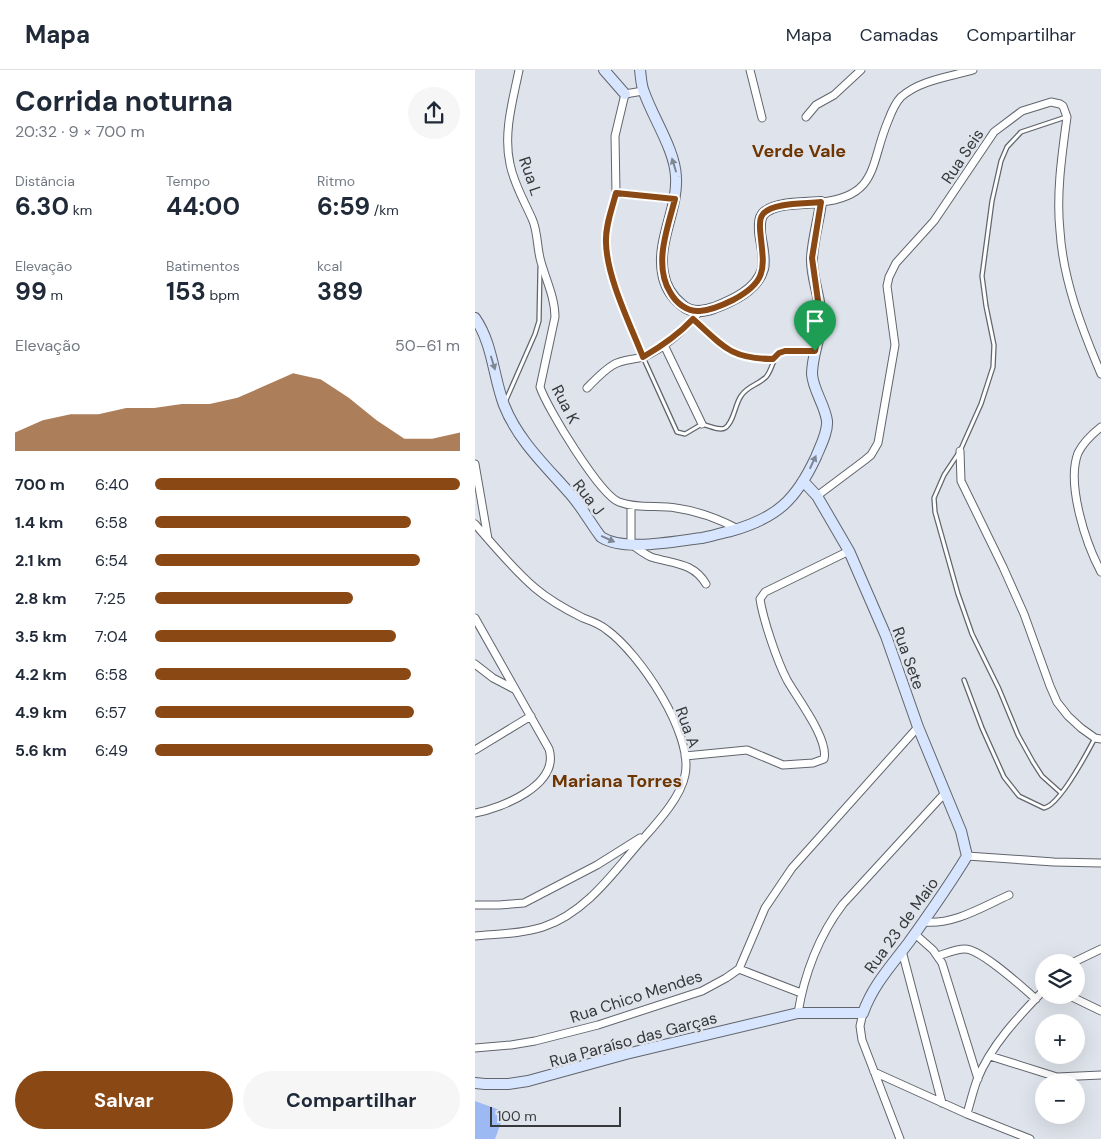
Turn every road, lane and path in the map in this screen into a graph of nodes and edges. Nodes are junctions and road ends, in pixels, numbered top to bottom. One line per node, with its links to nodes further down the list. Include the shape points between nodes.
1 (519, 70): 15 (street, Rua L, via 509,122 508,152 518,190 534,224)
2 (604, 70): 8 (street)
3 (640, 70): 7 (street)
4 (750, 70): 11 (street)
5 (861, 70): 9 (street, via 834,96 816,105)
6 (973, 70): 14 (street, via 923,84 899,99 863,187 851,195)
7 (643, 91): 8 (street); 13 (street, one-way to 7, via 676,174)
8 (625, 94): 12 (street, via 615,136)
9 (806, 117)
10 (1067, 117): 22 (street, via 1059,194 1059,232 1076,307); 27 (lane, via 1021,132 1007,147 1001,161 982,276 995,357 981,404); 30 (street, Rua Seis, via 1063,106 1051,102 1022,111 994,132 934,221 896,263 887,286 895,345 878,443 871,455)
11 (762, 118)
12 (616, 193): 13 (street); 20 (lane, via 605,241 616,291)
13 (675, 199): 16 (street, via 664,248 663,272 665,283 676,299)
14 (821, 202): 16 (street, via 779,206 763,214 760,223 764,259 757,281 743,294); 19 (street, via 812,258 821,322)
15 (540, 260): 24 (lane, via 539,321); 31 (street, Rua K, via 555,308 540,386 543,395 553,416 607,493 617,501)
16 (696, 315): 18 (street); 21 (lane, via 734,353 755,359)
17 (475, 318): 24 (street, Rua J, one-way to 24, via 484,334)
18 (664, 345): 20 (street); 25 (street)
19 (815, 351): 21 (lane, via 785,351); 29 (street, one-way to 19, via 819,449 827,422 812,374)
20 (643, 357): 23 (street, via 613,365); 25 (lane, via 675,430 682,434)
21 (773, 359): 25 (lane, via 766,377 745,390 728,425 721,429)
22 (1101, 374)
23 (587, 388)
24 (504, 405): 35 (street, Rua J, one-way to 35, via 538,459 573,497 601,537)
25 (703, 424)
26 (1101, 427): 37 (street, via 1085,443 1074,468 1075,493 1086,538)
27 (960, 451): 45 (street, via 961,480 1024,614 1054,694 1068,716); 48 (lane, via 934,498 958,594 972,634 1019,735 1042,776)
28 (475, 464): 34 (street)
29 (803, 481): 30 (street, Rua Sete); 33 (street, Rua J, via 787,503 774,514)
30 (817, 496): 36 (street, Rua Sete)
31 (631, 505): 33 (street, Rua K, via 685,510 712,517); 35 (street)
32 (475, 524): 34 (street, Rua A)
33 (738, 529): 35 (street, Rua J, via 707,537)
34 (488, 539): 47 (street, Rua A, via 535,588 605,628 634,656 660,693 677,729)
35 (631, 544): 38 (street, via 645,554 692,569)
36 (849, 551): 44 (street, Rua Sete, via 886,636); 47 (street, via 765,592 760,599 776,653 820,737 824,759 783,765 747,750)
37 (1101, 572)
38 (706, 584)
39 (475, 618): 42 (street)
40 (475, 664): 42 (street)
41 (964, 680): 48 (lane, via 981,728 1012,789 1027,802 1043,808)
42 (516, 690): 43 (street)
43 (531, 716): 46 (street); 50 (street, via 551,757 545,774 537,784 507,803)
44 (918, 727): 49 (street, Rua Sete); 63 (street, via 792,868 765,908)
45 (1098, 738): 48 (lane)
46 (475, 750)
47 (685, 756): 51 (street, Rua A, via 686,773 680,789)
48 (1061, 793)
49 (944, 794): 52 (street, Rua Sete, via 961,832); 64 (street, via 831,919)
50 (475, 813)
51 (646, 834): 55 (street, via 597,865 524,903); 58 (street, Rua A, via 607,881 563,918 516,933)
52 (967, 856): 53 (street); 56 (street, Rua 23 de Maio)
53 (1101, 863)
54 (1009, 895): 56 (street, via 948,921)
55 (475, 905)
56 (924, 922): 57 (street, Rua 23 de Maio)
57 (915, 934): 60 (street, Rua 23 de Maio); 61 (street)
58 (475, 936)
59 (1101, 949): 62 (street)
60 (902, 951): 70 (street, Rua 23 de Maio, via 881,977); 77 (street)
61 (938, 956): 65 (street, via 956,950 975,951); 75 (street)
62 (1085, 957)
63 (739, 969): 64 (street); 71 (street, Rua Chico Mendes, via 702,991 597,1025 535,1041)
64 (801, 993): 69 (street)
65 (1035, 998)
66 (1035, 1000): 72 (street, via 1007,1030)
67 (1085, 1003): 68 (street)
68 (1101, 1011)
69 (798, 1013): 70 (street, Rua Paraíso das Garças); 76 (street, Rua Paraíso das Garças, via 527,1081)
70 (863, 1013): 73 (street, via 862,1040)
71 (475, 1048)
72 (990, 1056): 74 (street, via 1057,1077); 75 (street)
73 (875, 1072): 77 (street); 79 (street)
74 (1101, 1075)
75 (977, 1079): 78 (street)
76 (475, 1083)
77 (942, 1102): 78 (street)
78 (967, 1114): 80 (street)
79 (900, 1139)
80 (1029, 1139)

